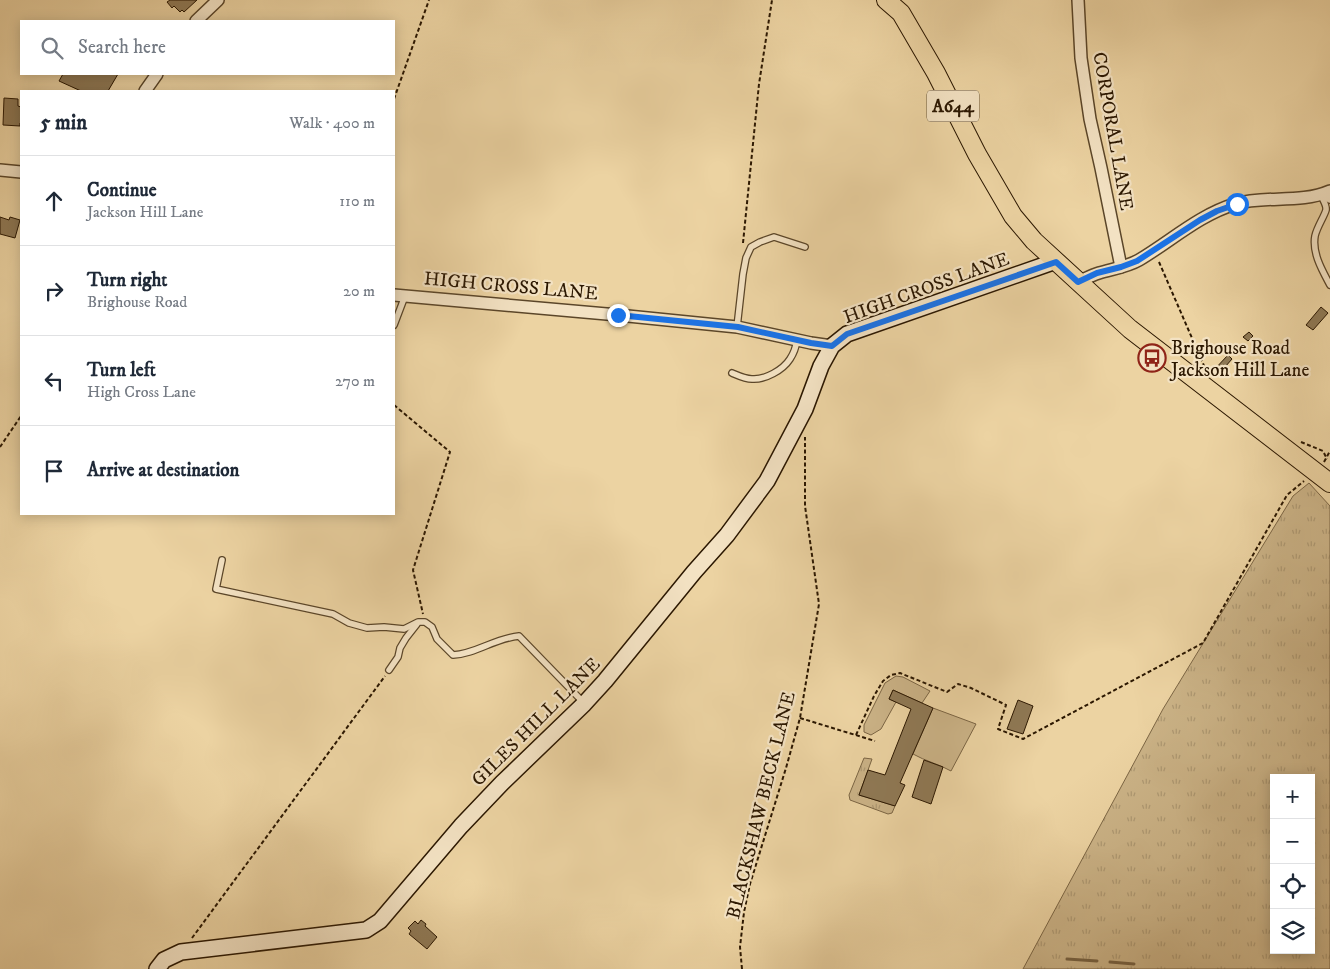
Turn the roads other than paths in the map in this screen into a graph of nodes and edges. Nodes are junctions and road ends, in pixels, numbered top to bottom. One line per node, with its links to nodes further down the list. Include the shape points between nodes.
1 (218, 0): 4 (street)
2 (886, 0): 11 (main road, A644, via 901,13 1013,216)
3 (1078, 0): 12 (street, CORPORAL LANE, via 1081,58 1090,119)
4 (197, 20)
5 (156, 75): 6 (street)
6 (146, 90)
7 (0, 170): 8 (street)
8 (20, 172)
9 (1327, 195): 12 (street, via 1237,204 1200,220 1137,261); 14 (lane, via 1315,246)
10 (805, 247): 17 (lane, via 774,237 751,247 743,274)
11 (1056, 262): 13 (main road, A644); 19 (street, HIGH CROSS LANE, via 847,334)
12 (1121, 267): 13 (street)
13 (1078, 282): 21 (main road, A644, via 1130,329 1320,464)
14 (1330, 285)
15 (400, 295): 16 (lane); 17 (street, HIGH CROSS LANE)
16 (395, 320)
17 (738, 327): 18 (street, HIGH CROSS LANE)
18 (797, 340): 19 (street, HIGH CROSS LANE); 20 (lane, via 791,358 773,374 754,380)
19 (832, 346): 25 (street, GILES HILL LANE, via 805,409 758,496)
20 (732, 373)
21 (1330, 483)
22 (222, 560): 23 (lane, via 216,589 333,614 367,628 404,629)
23 (418, 622): 24 (lane); 25 (lane, via 432,627 437,639 453,655 519,636)
24 (389, 670)
25 (584, 704): 26 (street, GILES HILL LANE, via 502,782 380,921 366,930 182,952 164,960)
26 (158, 969)

